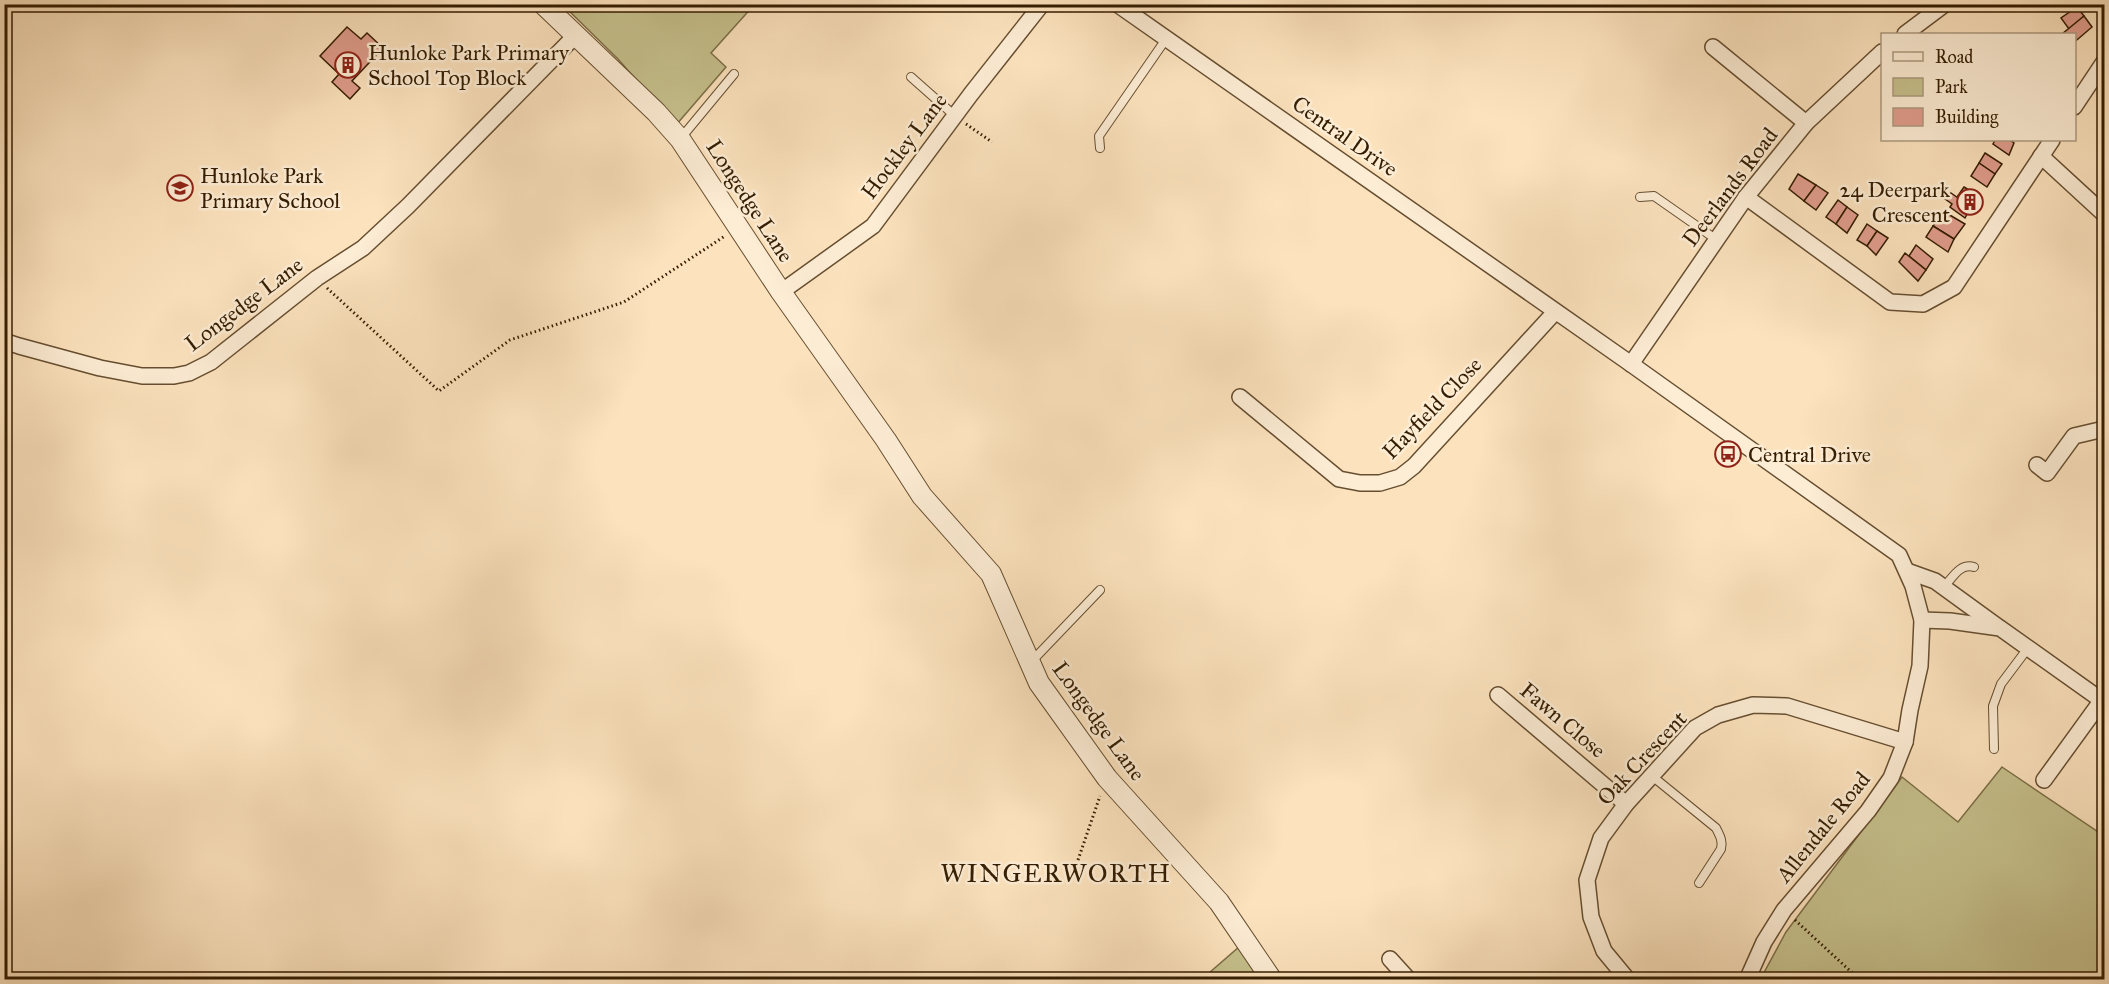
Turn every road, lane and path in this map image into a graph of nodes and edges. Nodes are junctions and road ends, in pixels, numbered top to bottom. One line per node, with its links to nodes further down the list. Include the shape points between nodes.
1 (543, 4): 6 (street)
2 (1042, 4): 14 (street, Hockley Lane)
3 (1117, 4): 7 (street, Central Drive)
4 (1934, 7): 5 (street)
5 (1906, 33)
6 (574, 36): 16 (street, Longedge Lane); 26 (street, Longedge Lane, via 408,206 363,248)
7 (1166, 39): 19 (lane, via 1099,136); 28 (street, Central Drive)
8 (1713, 47): 15 (street)
9 (1881, 53): 15 (street, Deerlands Road)
10 (2104, 62): 13 (street)
11 (734, 74): 16 (lane)
12 (911, 77): 14 (lane)
13 (2076, 104)
14 (955, 116): 18 (path); 27 (street, Hockley Lane, via 873,226)
15 (1806, 123): 22 (street, Deerlands Road)
16 (680, 139): 24 (street, Longedge Lane)
17 (2051, 141): 20 (street)
18 (992, 142)
19 (1100, 148)
20 (2041, 156): 22 (street, via 1954,287 1923,304 1890,302); 23 (street)
21 (1640, 197): 25 (lane, via 1654,196)
22 (1746, 197): 25 (street, Deerlands Road)
23 (2104, 214)
24 (739, 227): 26 (path, via 624,302 510,340 439,391); 27 (street, Longedge Lane)
25 (1716, 240): 30 (street, Deerlands Road)
26 (317, 278): 29 (street, Longedge Lane, via 211,362 189,374 142,376)
27 (781, 292): 42 (street, Longedge Lane, via 922,496 990,574)
28 (1555, 312): 30 (street, Central Drive); 31 (street, Hayfield Close, via 1414,466 1400,477 1380,483 1339,479)
29 (4, 340)
30 (1631, 364): 34 (street, Central Drive)
31 (1240, 397)
32 (2104, 429): 33 (street, via 2074,436 2047,473)
33 (2037, 465)
34 (1899, 555): 36 (street, Allendale Road)
35 (1974, 567): 37 (lane, via 1962,567)
36 (1907, 571): 37 (street); 39 (street, Allendale Road)
37 (1944, 587): 40 (street)
38 (1100, 590): 42 (lane)
39 (1922, 620): 40 (street); 45 (street, Allendale Road, via 1920,666)
40 (2000, 628): 41 (street)
41 (2028, 648): 44 (street); 46 (lane, via 2001,684 1992,706)
42 (1030, 663): 48 (street, Longedge Lane, via 1039,683)
43 (1498, 695): 50 (street, Fawn Close)
44 (2103, 701): 49 (street)
45 (1905, 742): 47 (street, Oak Crescent, via 1787,706 1753,705 1718,715 1695,728); 53 (street, Allendale Road, via 1891,778 1868,811)
46 (1994, 749)
47 (1652, 776): 50 (street, Oak Crescent); 52 (lane, via 1716,828 1721,837 1721,849)
48 (1107, 778): 51 (path); 55 (street, Longedge Lane, via 1219,902)
49 (2044, 780)
50 (1626, 804): 57 (street, Oak Crescent, via 1601,838 1587,880 1591,917 1604,951)
51 (1078, 860)
52 (1699, 882)
53 (1785, 910): 58 (street, Allendale Road, via 1764,942); 59 (path)
54 (1390, 959): 56 (street)
55 (1272, 980)
56 (1409, 980)
57 (1628, 980)
58 (1747, 980)
59 (1860, 980)

